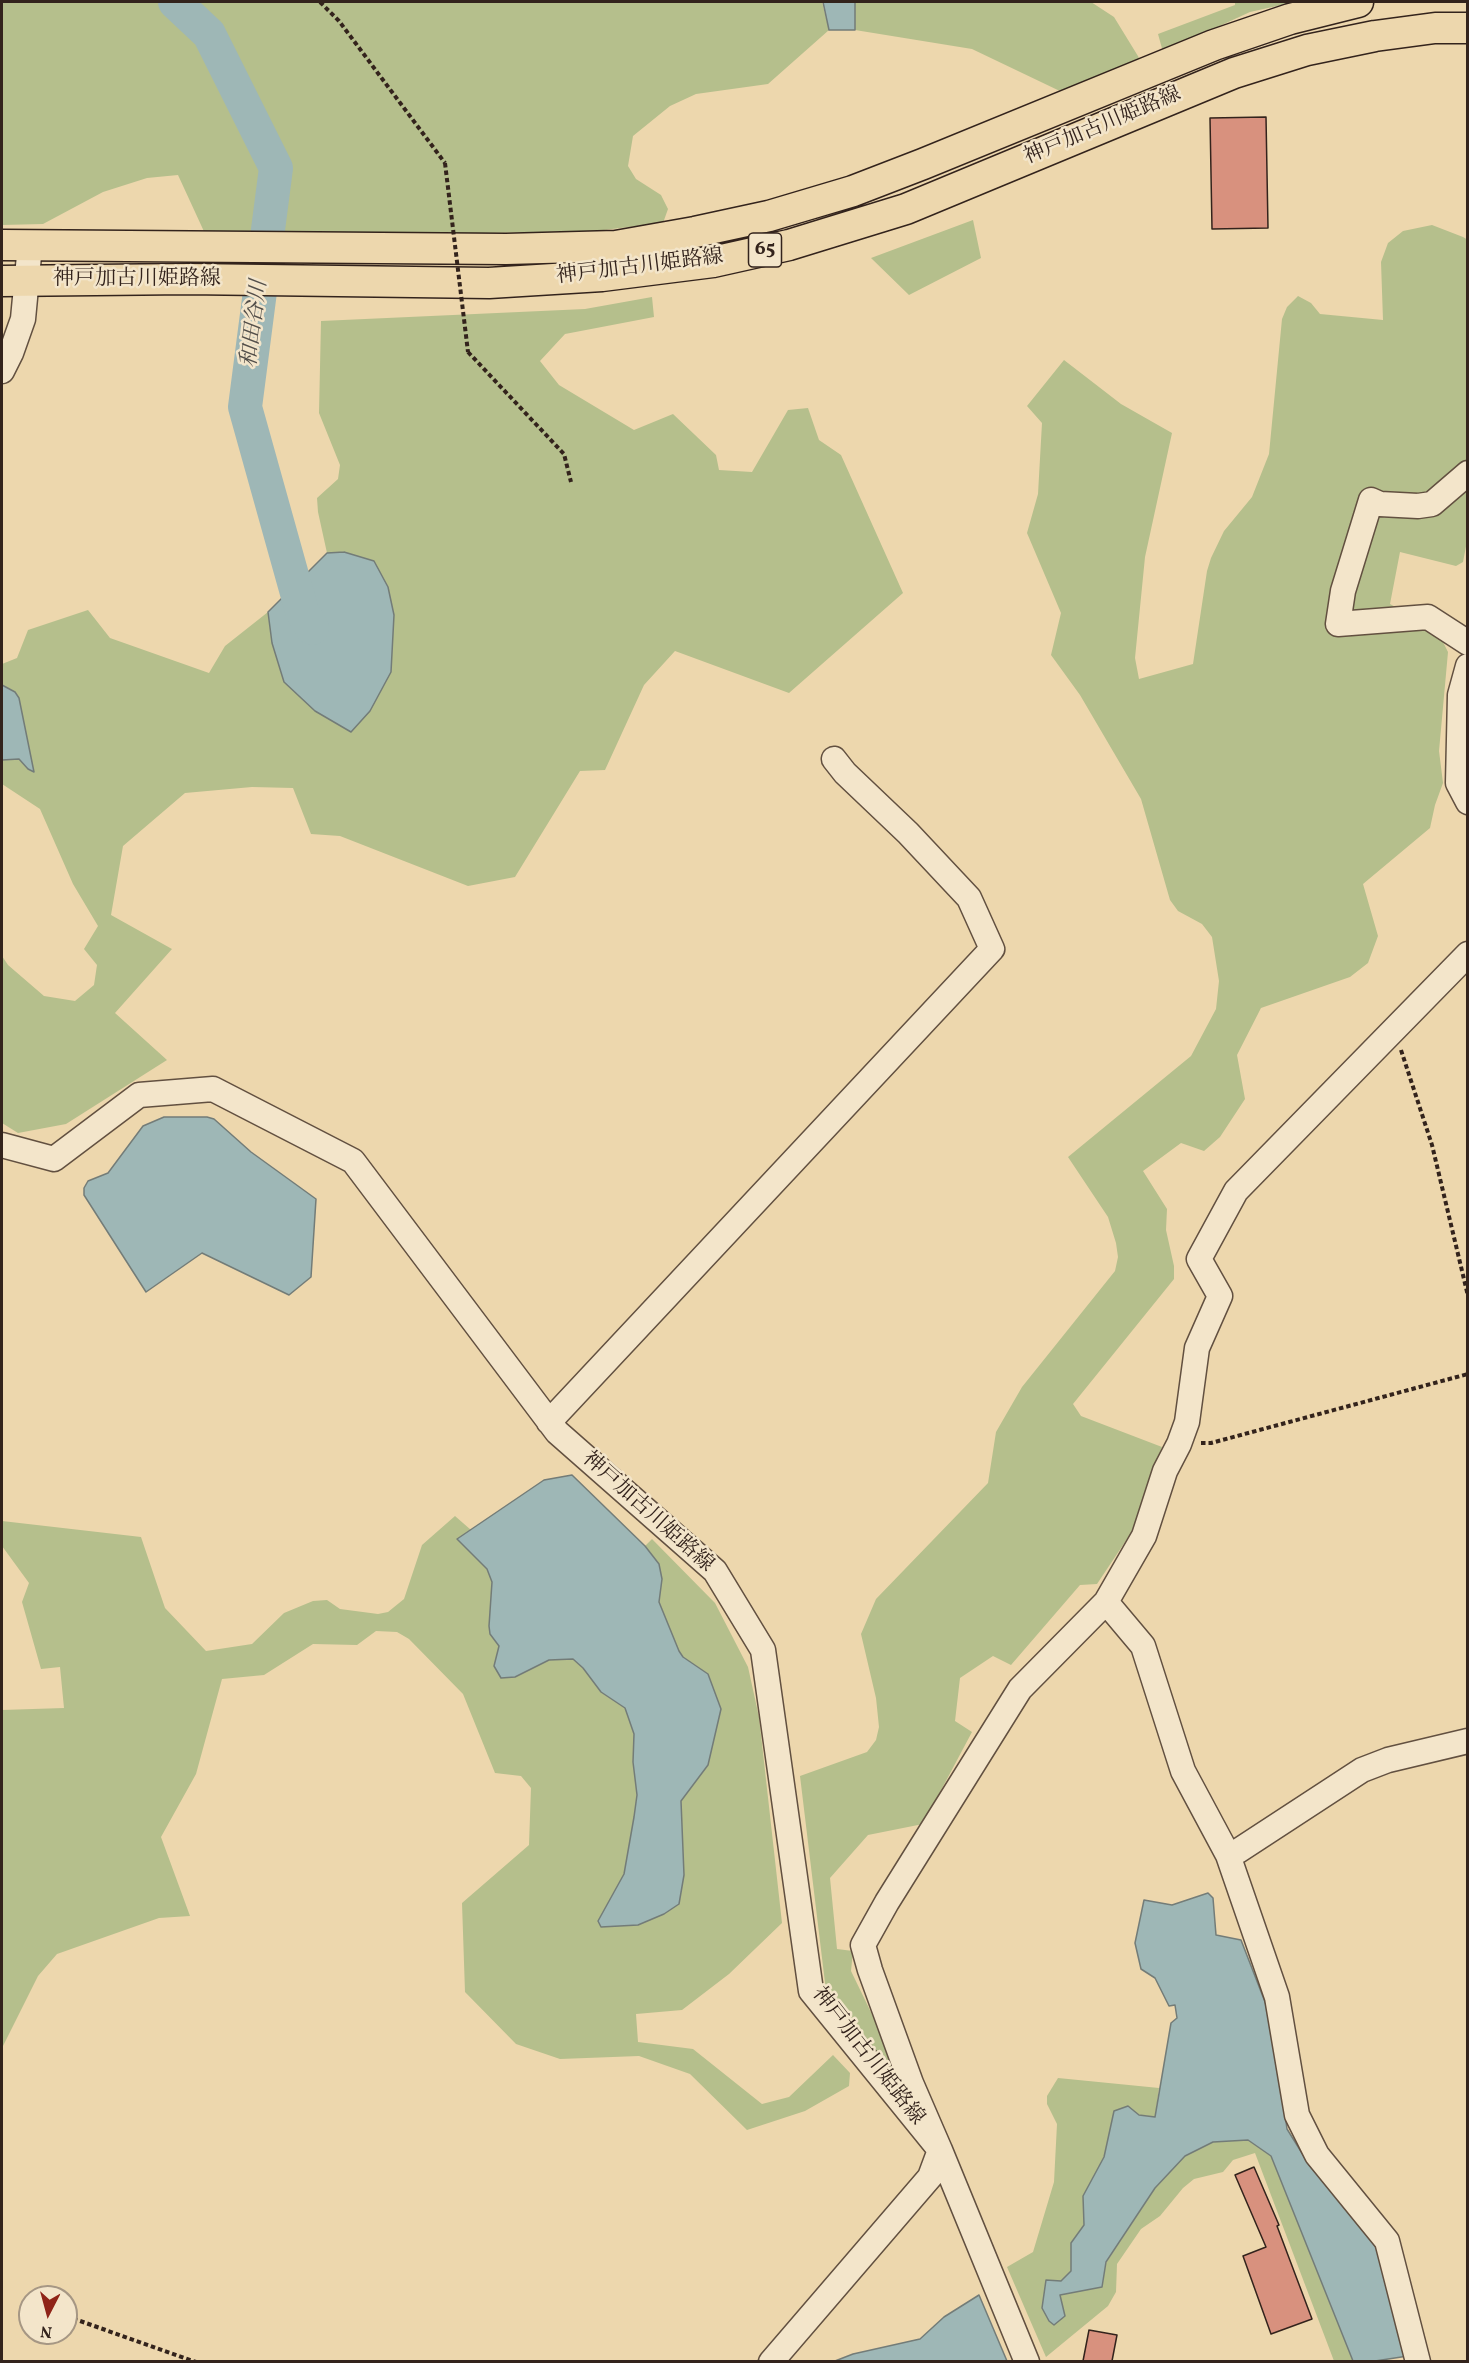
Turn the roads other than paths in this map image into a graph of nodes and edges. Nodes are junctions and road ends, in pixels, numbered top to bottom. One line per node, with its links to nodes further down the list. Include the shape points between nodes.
1 (1358, 2): 3 (main road, 神戸加古川姫路線 / 65, via 1290,19 1214,45 853,191 769,216 695,232 616,246 506,249)
2 (1467, 28): 4 (main road, 神戸加古川姫路線 / 65, via 1375,36 1297,53 1234,73 906,209 789,245 713,262 602,276 489,283)
3 (16, 245): 4 (street)
4 (14, 281): 5 (street, 神戸加古川姫路線, via 23,319)
5 (2, 371)
6 (1467, 472): 7 (street, via 1431,504 1380,504 1371,500 1343,591 1338,624 1428,617)
7 (1467, 643)
8 (1467, 666): 10 (street, via 1460,695 1458,783)
9 (834, 759): 13 (street, via 969,898 992,949)
10 (1467, 801)
11 (1467, 954): 14 (street, via 1236,1191 1199,1259 1220,1296 1197,1348 1186,1422 1144,1536)
12 (2, 1145): 13 (street, 神戸加古川姫路線, via 54,1159 139,1095 213,1089 352,1161)
13 (549, 1422): 17 (street, 神戸加古川姫路線, via 715,1571 763,1650 811,1991)
14 (1106, 1602): 16 (street, via 1143,1646 1183,1771); 17 (street, via 1020,1689 863,1945 911,2082)
15 (1467, 1740): 16 (street, via 1362,1770)
16 (1228, 1855): 20 (street, via 1277,1997 1297,2115 1317,2155 1387,2241)
17 (940, 2150): 18 (street, via 930,2177); 19 (street, 神戸加古川姫路線)
18 (771, 2361)
19 (1027, 2361)
20 (1419, 2361)

